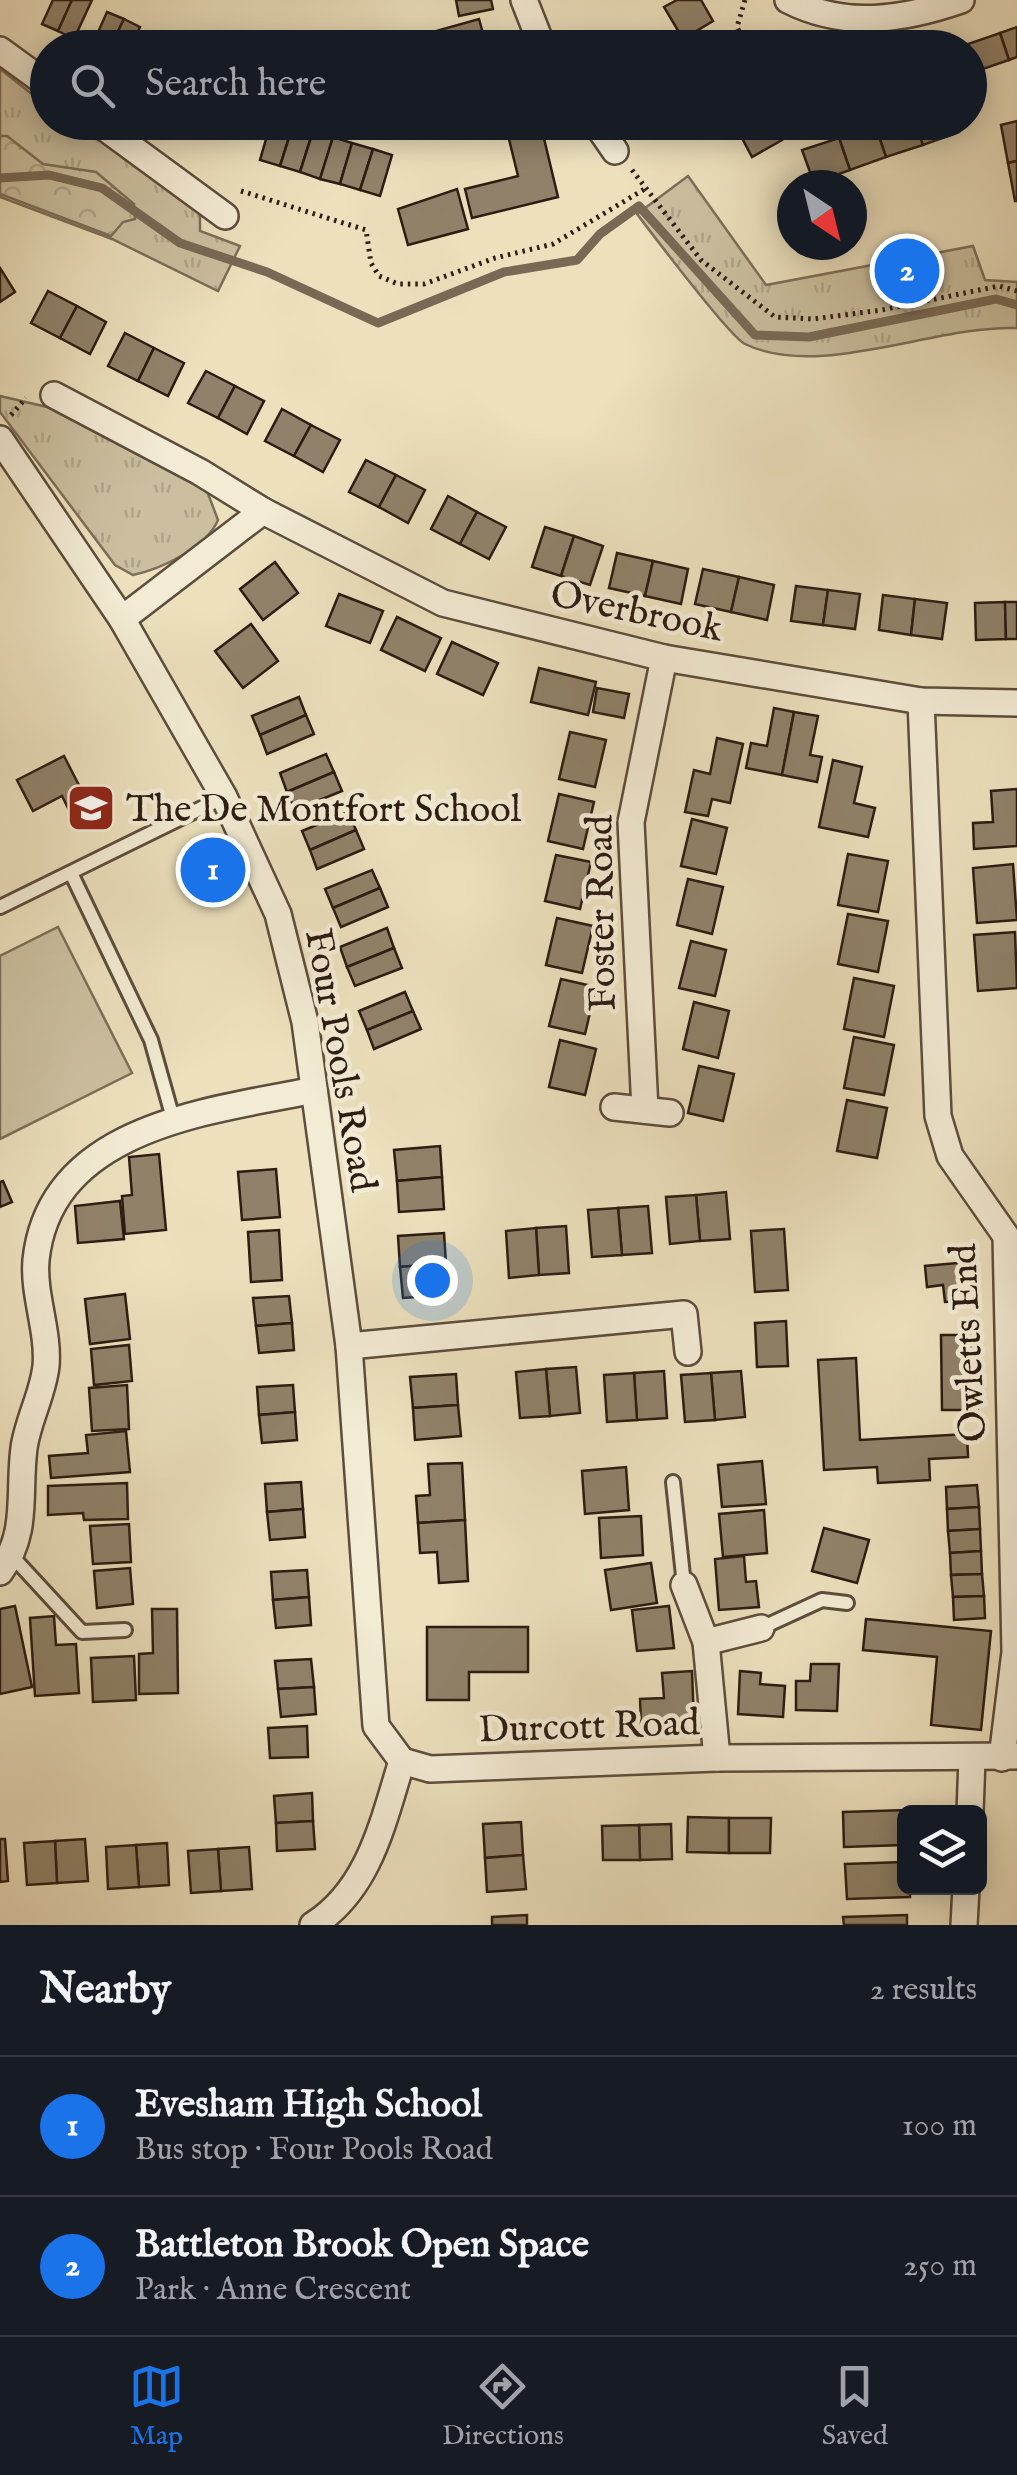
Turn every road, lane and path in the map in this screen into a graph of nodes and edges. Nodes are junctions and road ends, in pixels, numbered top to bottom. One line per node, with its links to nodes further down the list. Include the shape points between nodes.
1 (524, 0): 5 (street)
2 (744, 0): 6 (path)
3 (788, 0): 4 (street, via 823,14 884,21)
4 (961, 0)
5 (536, 30)
6 (738, 30)
7 (0, 50): 8 (street)
8 (30, 72)
9 (121, 140): 13 (street)
10 (608, 140): 11 (street)
11 (615, 150): 12 (path)
12 (648, 187): 13 (path, via 554,244 424,284 379,276 366,230 235,188); 15 (path, via 701,260 776,316 882,310 998,286)
13 (201, 199): 14 (street)
14 (225, 216)
15 (1017, 291)
16 (54, 395): 18 (street, Overbrook)
17 (0, 439): 19 (street, Four Pools Road)
18 (263, 511): 19 (street); 20 (street, Overbrook, via 443,603)
19 (122, 619): 23 (street, Four Pools Road)
20 (664, 658): 21 (street, Overbrook); 27 (street, Foster Road, via 630,822 658,1112)
21 (921, 701): 22 (street, Overbrook); 38 (street, Owletts End, via 938,1116 950,1156 1006,1236 1015,1652)
22 (1017, 702)
23 (224, 797): 24 (lane); 26 (street, Four Pools Road, via 278,914)
24 (72, 874): 25 (lane); 28 (lane, via 151,1040)
25 (0, 907)
26 (314, 1090): 28 (street); 29 (street, Four Pools Road)
27 (614, 1107)
28 (174, 1122): 32 (street, via 138,1132 86,1165 66,1185 43,1231 36,1262 46,1366 24,1447 21,1531)
29 (350, 1346): 30 (street, via 684,1314); 41 (street, Four Pools Road, via 374,1708 386,1744)
30 (688, 1352)
31 (673, 1482): 33 (lane)
32 (6, 1564): 36 (lane, via 82,1632)
33 (684, 1584): 37 (street)
34 (847, 1602): 35 (lane, via 822,1600)
35 (761, 1628): 37 (street)
36 (125, 1630)
37 (706, 1642): 39 (street)
38 (1010, 1757): 40 (street, Durcott Road)
39 (716, 1758): 40 (street, Durcott Road); 41 (street, Durcott Road, via 430,1768)
40 (972, 1759): 42 (street)
41 (402, 1760): 44 (street, via 372,1856)
42 (970, 1805)
43 (966, 1895): 45 (street)
44 (316, 1924)
45 (964, 1925)

